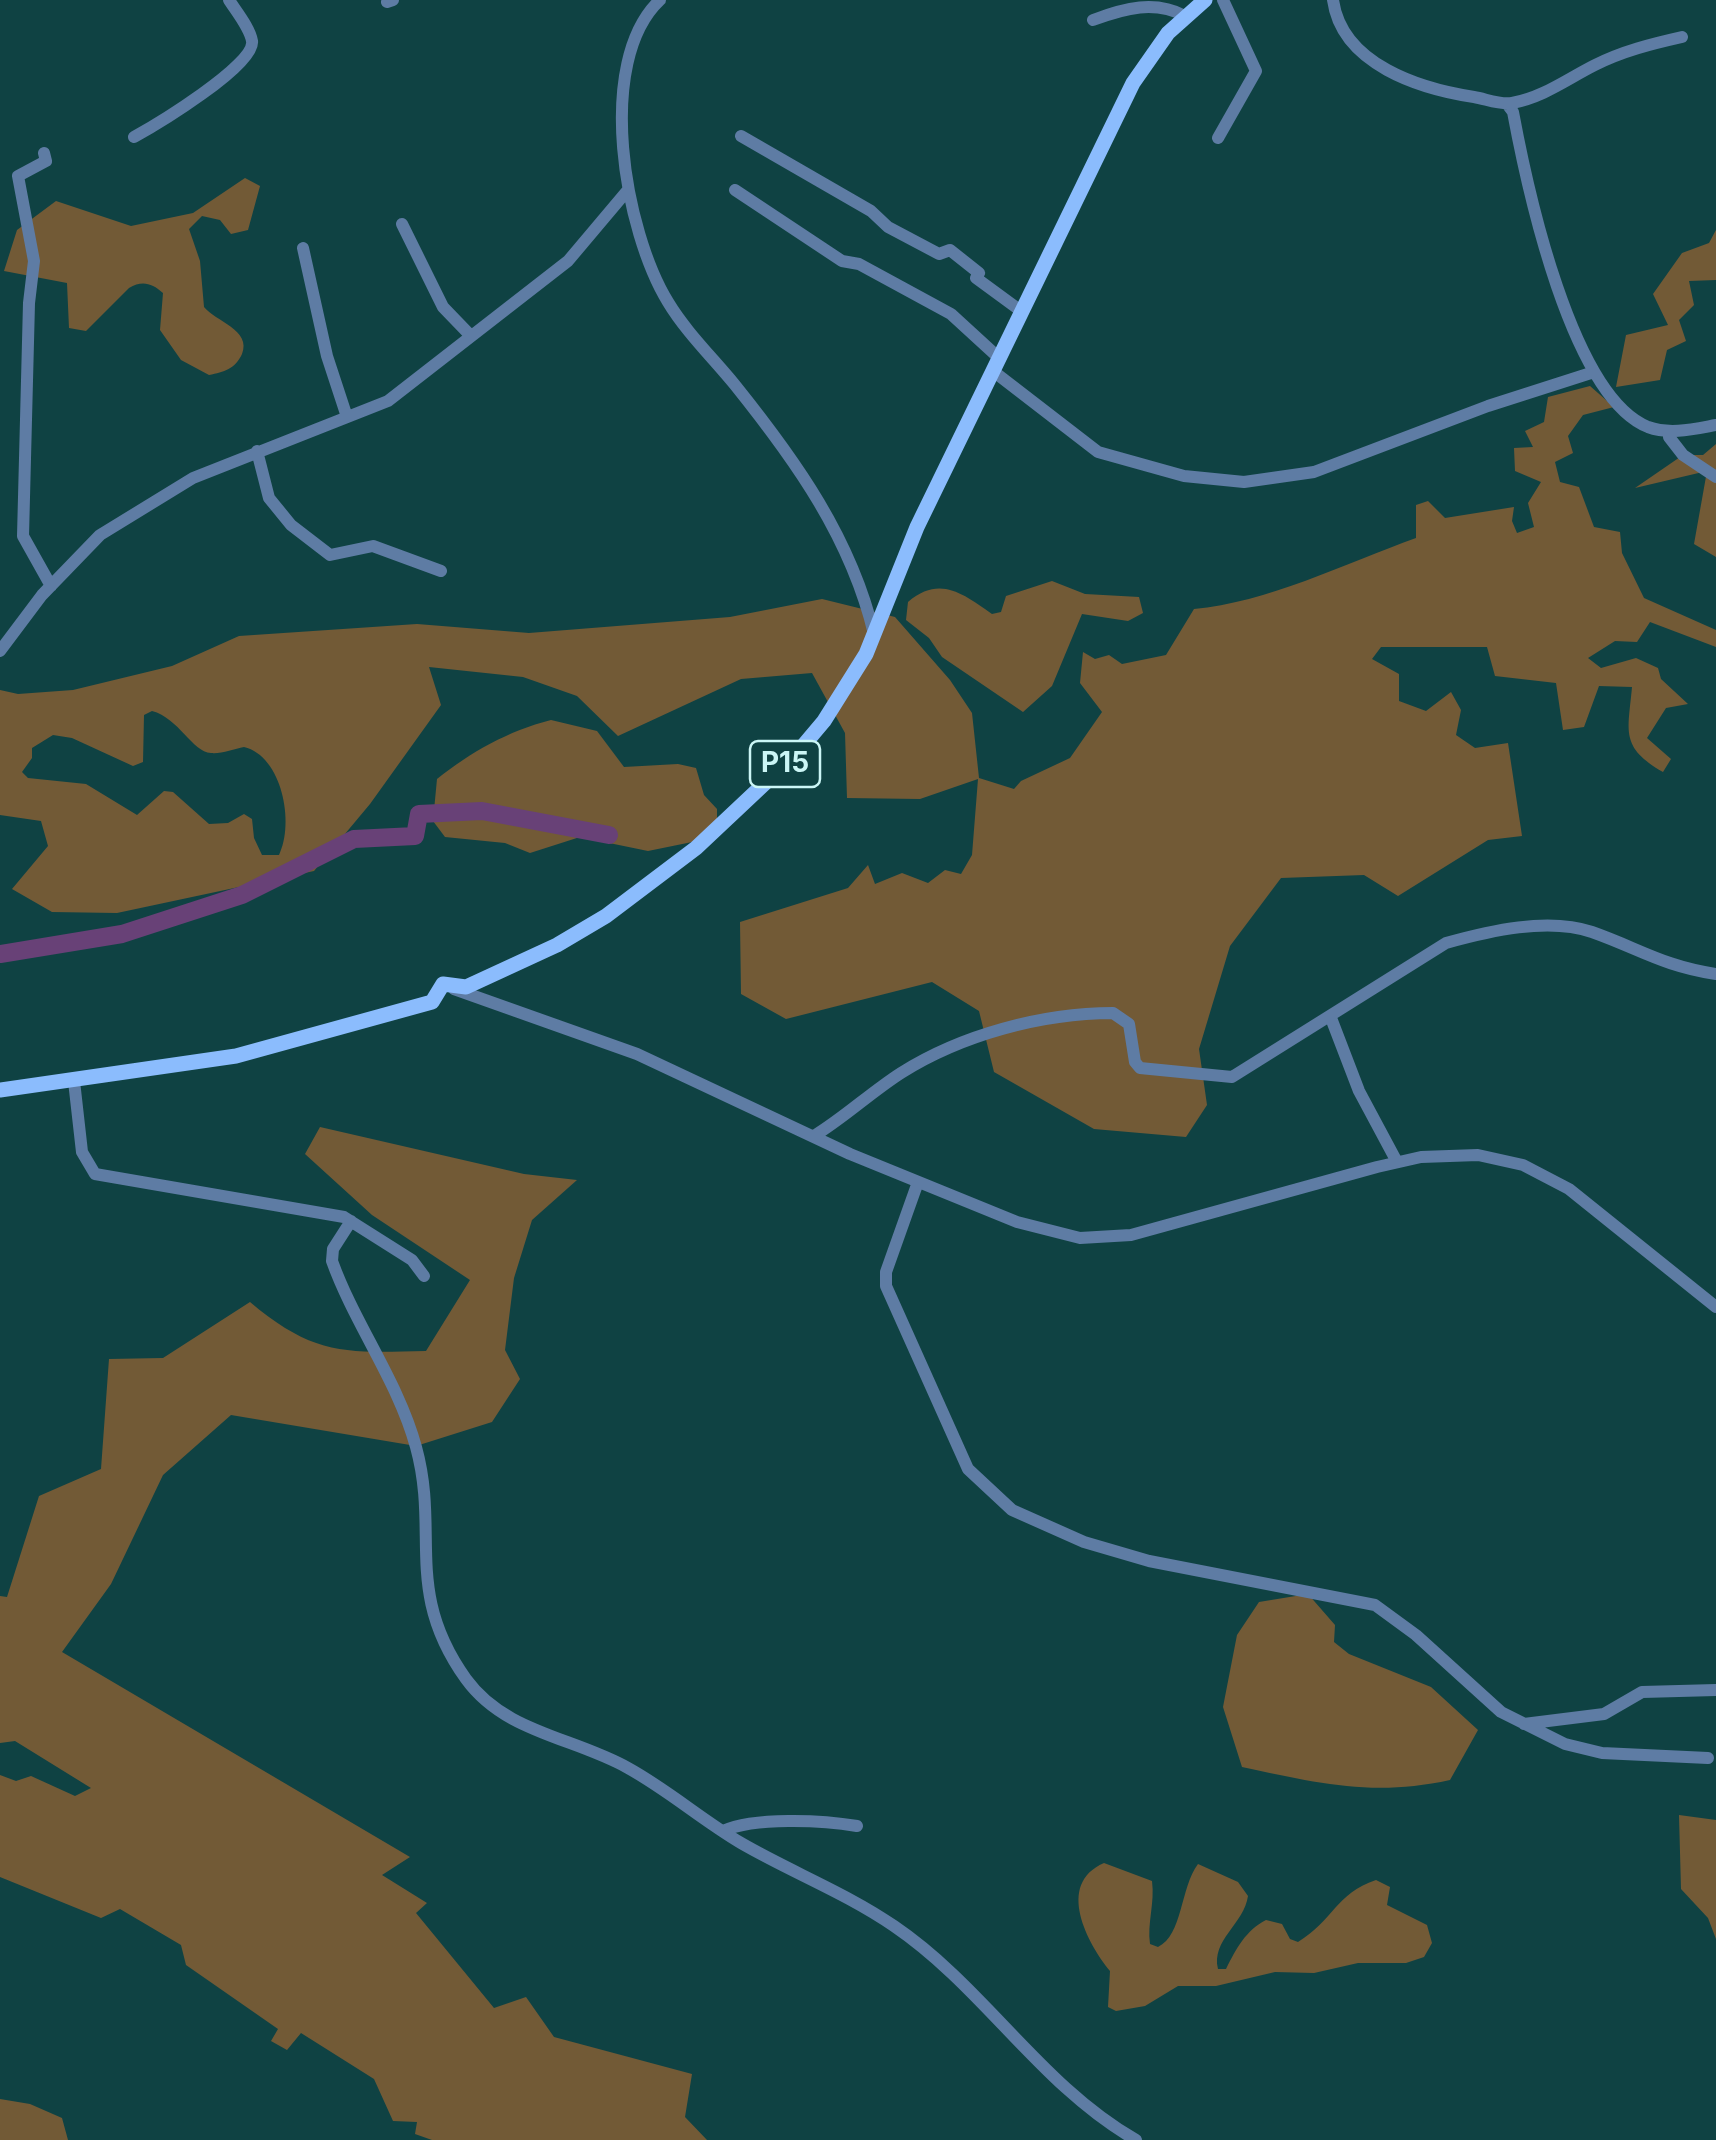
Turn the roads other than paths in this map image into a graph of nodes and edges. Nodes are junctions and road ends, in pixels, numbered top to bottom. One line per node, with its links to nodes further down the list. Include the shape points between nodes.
1 (229, 0): 11 (street, via 251,48 169,118)
2 (1205, 0): 6 (main road, P15)
3 (1223, 0): 12 (street, via 1256,72)
4 (1333, 0): 9 (street, via 1358,46 1396,76 1425,89)
5 (655, 1): 15 (street, via 628,58)
6 (1185, 16): 7 (street, via 1154,4); 18 (main road, P15, via 1132,83)
7 (1093, 20)
8 (1682, 36): 9 (street, via 1638,47 1544,94)
9 (1507, 104): 21 (street, via 1542,246)
10 (741, 136): 18 (street, via 939,254 950,250)
11 (134, 137)
12 (1218, 138)
13 (44, 154): 28 (street, via 46,161 18,176 34,261 23,536)
14 (734, 190): 20 (street, via 830,254 951,314)
15 (627, 191): 19 (street, via 568,261); 29 (street, via 668,302 804,475 850,554)
16 (402, 224): 19 (street, via 443,307)
17 (303, 248): 22 (street)
18 (1021, 310): 20 (main road, P15)
19 (470, 335): 22 (street, via 388,401)
20 (996, 364): 21 (street, via 1076,438 1114,459 1244,482 1314,472); 29 (main road, P15, via 897,570)
21 (1594, 372): 24 (street, via 1644,425)
22 (347, 417): 25 (street)
23 (1716, 425): 24 (street)
24 (1670, 430): 26 (street, via 1682,454)
25 (257, 451): 27 (street, via 269,498 314,544 330,554 373,546); 28 (street, via 138,508 100,535)
26 (1716, 477)
27 (441, 571)
28 (51, 586): 30 (street)
29 (874, 634): 32 (main road, P15, via 849,684 808,740 696,848 556,946 466,986)
30 (0, 650)
31 (1716, 974): 33 (street, via 1664,965 1588,930 1532,927 1446,943)
32 (443, 984): 34 (main road, P15, via 432,1002 344,1030 236,1056); 36 (street, via 637,1054)
33 (1330, 1018): 36 (street, via 1228,1078 1140,1068 1129,1024 1113,1013 1037,1021 904,1071); 37 (street)
34 (74, 1081): 35 (main road, P15); 39 (street, via 82,1152 95,1174)
35 (0, 1090)
36 (814, 1136): 38 (street)
37 (1397, 1162): 38 (street, via 1098,1240 1030,1226); 41 (street, via 1478,1154 1523,1165 1594,1206)
38 (918, 1182): 43 (street, via 886,1286 958,1448 982,1486 1037,1523 1125,1555 1375,1606)
39 (351, 1221): 40 (street, via 412,1260); 46 (street, via 332,1261 416,1446 424,1578 450,1653 494,1711 627,1767)
40 (424, 1276)
41 (1716, 1307)
42 (1716, 1690): 43 (street, via 1642,1692 1604,1714)
43 (1524, 1724): 44 (street, via 1602,1754)
44 (1708, 1758)
45 (857, 1826): 46 (street, via 744,1824)
46 (723, 1831): 47 (street, via 919,1944 964,1980 1070,2096)
47 (1136, 2140)

